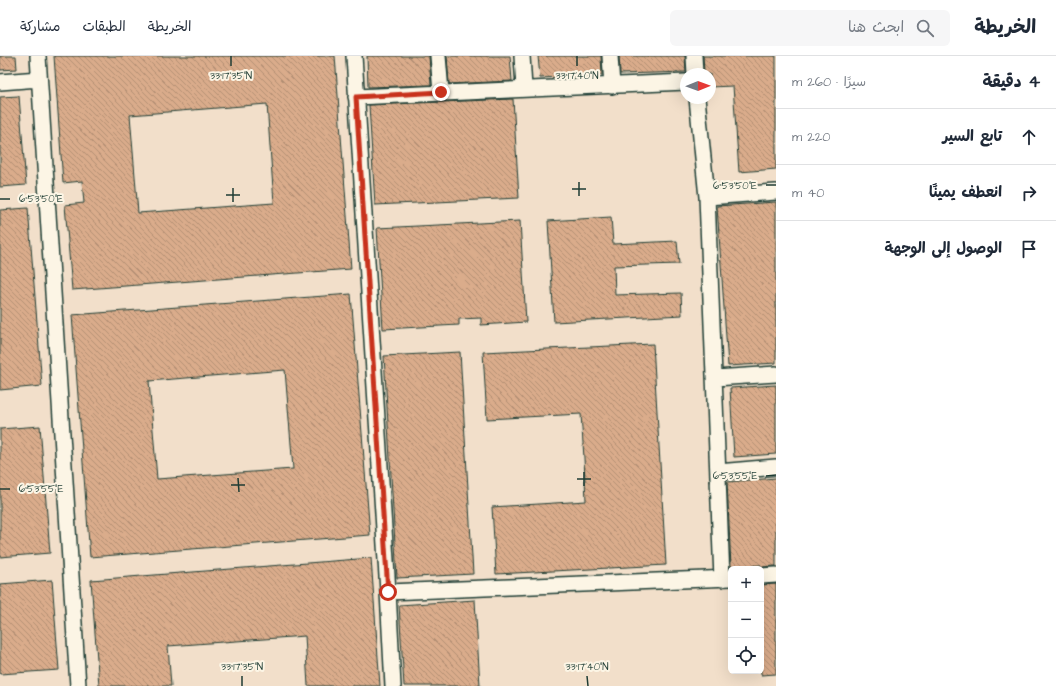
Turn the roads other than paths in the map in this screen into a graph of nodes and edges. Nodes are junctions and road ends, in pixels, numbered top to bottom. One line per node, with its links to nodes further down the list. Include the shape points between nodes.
1 (38, 56): 8 (street)
2 (354, 56): 14 (street)
3 (438, 56): 13 (street)
4 (522, 56): 12 (street)
5 (610, 56): 11 (street)
6 (694, 56): 7 (street)
7 (695, 68)
8 (39, 79): 9 (street); 26 (street)
9 (0, 82)
10 (680, 82): 11 (street)
11 (612, 86): 12 (street)
12 (524, 88): 13 (street)
13 (441, 92): 14 (street)
14 (356, 97): 25 (street)
15 (698, 104): 17 (street)
16 (776, 192): 17 (street)
17 (707, 197): 19 (street)
18 (776, 374): 19 (street)
19 (715, 378): 21 (street)
20 (776, 467): 21 (street)
21 (718, 472): 24 (street)
22 (776, 575): 23 (street)
23 (764, 576)
24 (726, 578): 25 (street)
25 (388, 592): 27 (street)
26 (78, 686)
27 (393, 686)

